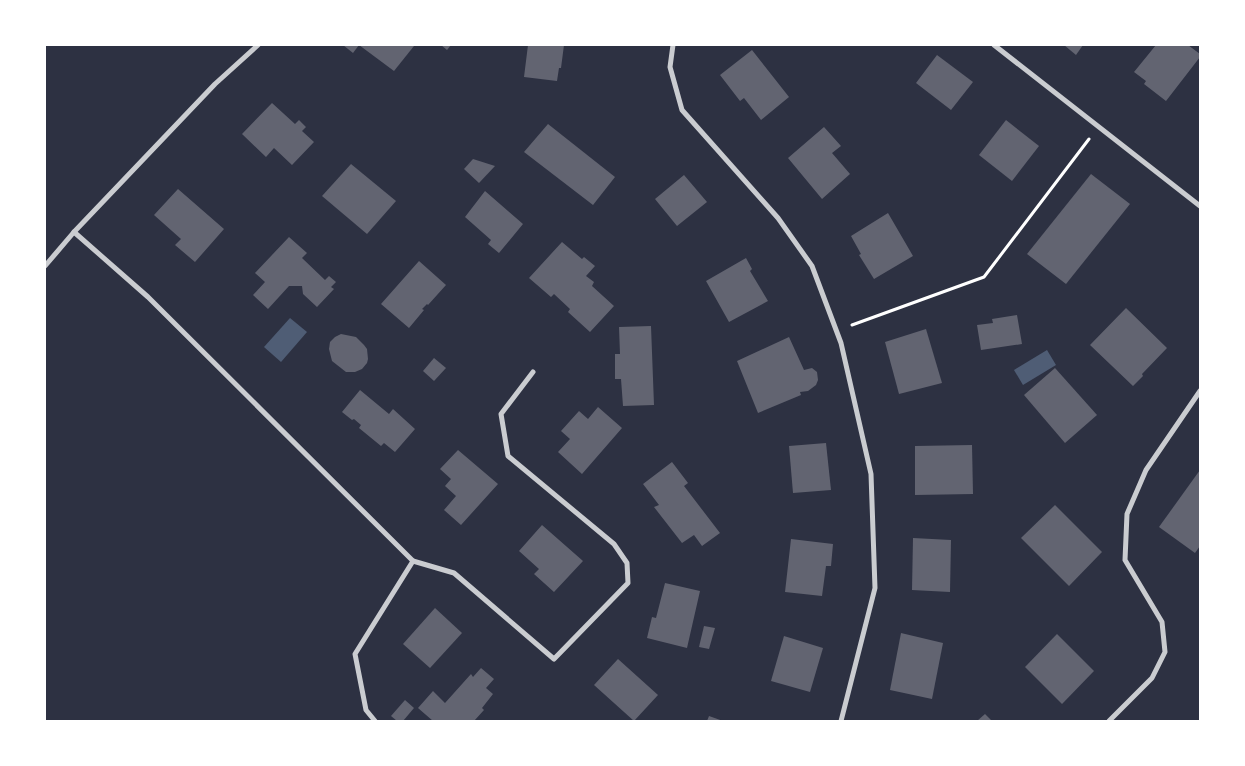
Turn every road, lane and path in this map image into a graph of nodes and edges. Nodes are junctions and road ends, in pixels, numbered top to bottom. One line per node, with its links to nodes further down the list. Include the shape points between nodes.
1 (258, 45): 6 (street, via 215,84)
2 (673, 45): 8 (street, via 670,67 682,110 778,218 812,266)
3 (994, 45): 4 (street)
4 (1098, 127): 5 (street); 8 (path, via 984,277)
5 (1200, 206)
6 (74, 232): 7 (street); 11 (street, via 148,298)
7 (45, 266)
8 (836, 331): 13 (street, via 871,474 875,588)
9 (534, 372): 11 (street, via 501,414 508,456 614,544 627,563 628,583 554,659 454,573)
10 (1200, 391): 14 (street, via 1146,470 1127,514 1125,560 1162,622 1165,652 1152,678)
11 (413, 560): 12 (street, via 355,654 366,710)
12 (375, 721)
13 (841, 721)
14 (1108, 721)

